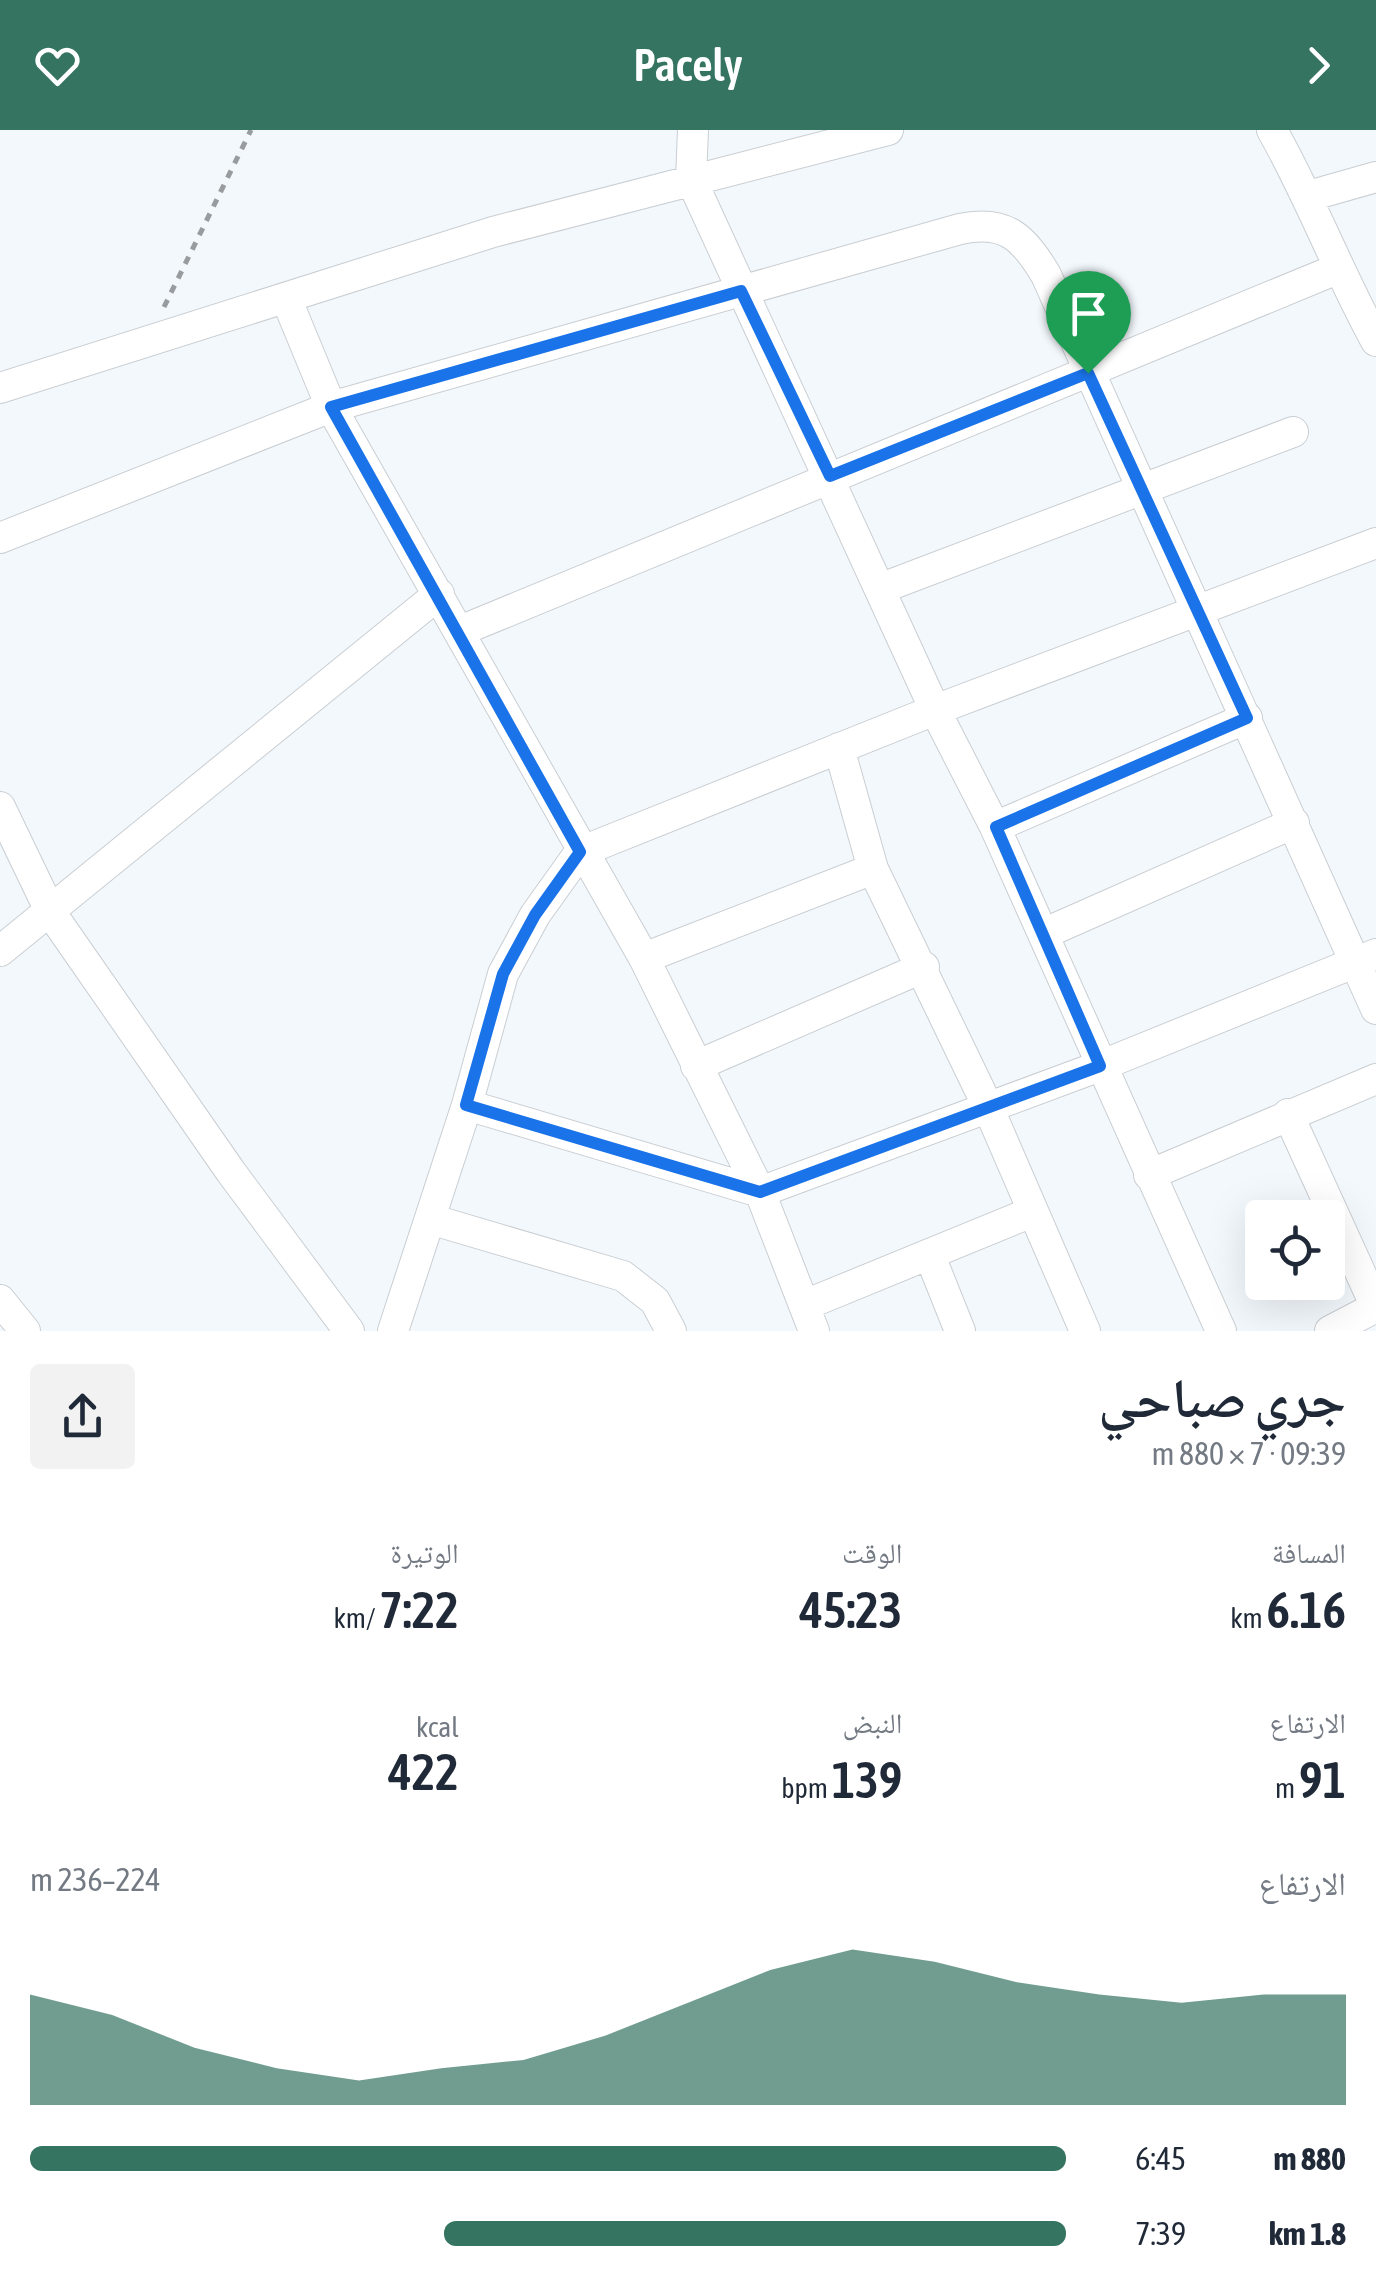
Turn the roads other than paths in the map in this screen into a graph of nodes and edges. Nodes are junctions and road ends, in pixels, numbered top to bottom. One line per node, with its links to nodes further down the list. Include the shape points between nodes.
1 (693, 130): 5 (street)
2 (888, 130): 5 (street)
3 (1272, 130): 6 (street)
4 (1376, 177): 6 (street)
5 (691, 179): 8 (street); 9 (street)
6 (1310, 196): 7 (street)
7 (1337, 269): 10 (street); 11 (street)
8 (741, 291): 11 (street, via 960,229 1002,227 1025,242 1046,275); 13 (street); 15 (street)
9 (286, 298): 12 (street); 13 (street)
10 (1376, 341)
11 (1088, 373): 15 (street); 16 (street)
12 (0, 388)
13 (331, 407): 17 (street); 20 (street)
14 (1293, 432): 16 (street)
15 (830, 476): 19 (street); 22 (street)
16 (1141, 488): 19 (street); 21 (street)
17 (0, 538)
18 (1376, 543): 21 (street)
19 (882, 588): 23 (street)
20 (439, 594): 22 (street); 31 (street)
21 (1199, 608): 23 (street); 24 (street)
22 (460, 631): 29 (street)
23 (935, 710): 25 (street); 28 (street)
24 (1247, 718): 27 (street); 28 (street)
25 (839, 748): 29 (street); 30 (street)
26 (0, 807): 31 (street)
27 (1294, 823): 32 (street); 35 (street)
28 (996, 827): 32 (street)
29 (580, 852): 34 (street); 41 (street, via 503,974)
30 (873, 869): 34 (street); 36 (street)
31 (51, 913): 33 (street); 54 (street)
32 (1044, 934): 39 (street)
33 (0, 951)
34 (644, 958): 38 (street)
35 (1365, 958): 37 (street); 39 (street)
36 (924, 968): 38 (street); 42 (street)
37 (1376, 1009)
38 (696, 1066): 45 (street)
39 (1100, 1066): 42 (street); 44 (street)
40 (1376, 1079): 43 (street)
41 (466, 1105): 45 (street); 47 (street)
42 (988, 1107): 45 (street); 46 (street)
43 (1288, 1114): 44 (street); 51 (street)
44 (1149, 1175): 58 (street)
45 (760, 1192): 50 (street)
46 (1032, 1212): 48 (street); 57 (street)
47 (430, 1219): 52 (street); 55 (street, via 623,1276 656,1302)
48 (930, 1256): 50 (street); 56 (street)
49 (0, 1300): 53 (street)
50 (810, 1318)
51 (1357, 1319)
52 (403, 1328)
53 (25, 1331)
54 (349, 1331)
55 (671, 1331)
56 (960, 1331)
57 (1085, 1331)
58 (1221, 1331)

